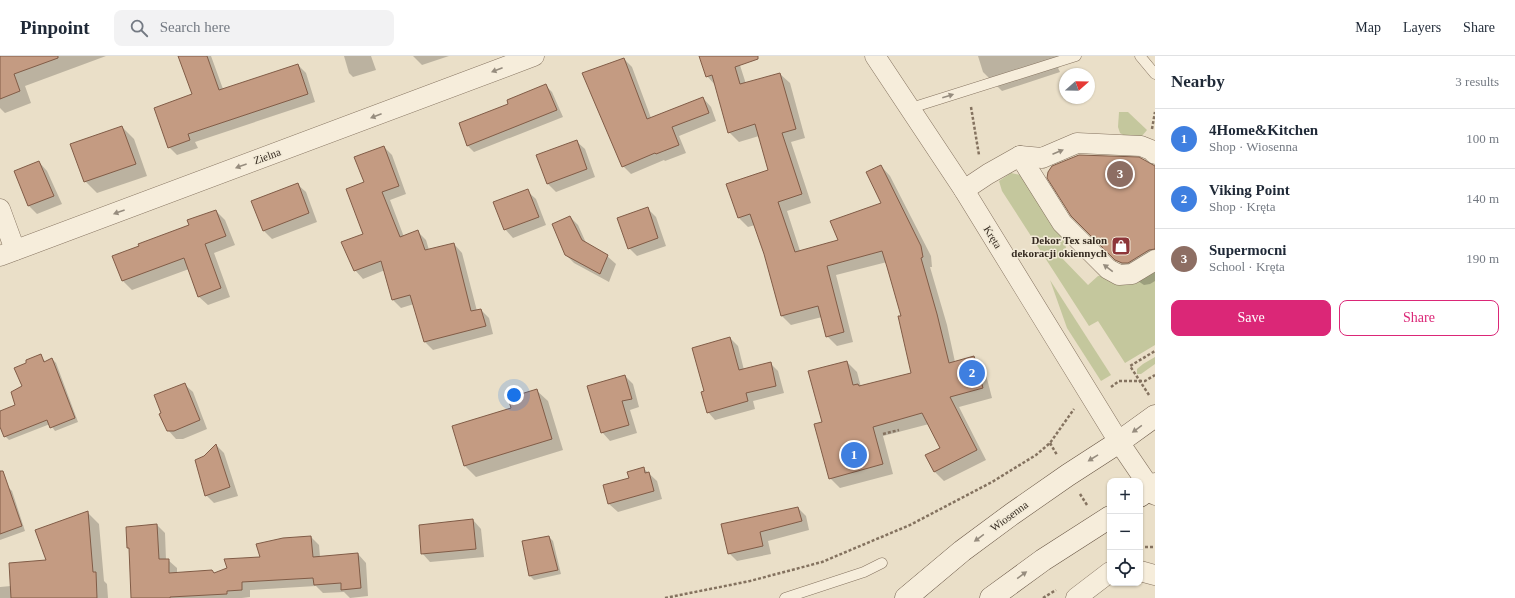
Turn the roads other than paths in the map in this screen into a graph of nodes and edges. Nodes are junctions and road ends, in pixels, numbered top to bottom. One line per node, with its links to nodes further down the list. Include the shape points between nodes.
1 (534, 56): 11 (street, Zielna, one-way to 11)
2 (875, 56): 6 (street, Kręta)
3 (1076, 56): 6 (lane, one-way to 3)
4 (1140, 56): 5 (lane)
5 (1155, 74)
6 (911, 108): 9 (street, Kręta)
7 (1155, 154): 8 (street, one-way to 7, via 1042,158 1077,143 1141,146)
8 (1020, 156): 9 (street); 12 (street, one-way to 8, via 1132,274 1120,276 1108,269 1062,223)
9 (964, 190): 14 (street, Kręta)
10 (0, 209): 11 (street)
11 (7, 253)
12 (1155, 260)
13 (1153, 406): 14 (main road, Wiosenna, one-way to 14)
14 (1119, 442): 15 (street, Kręta); 22 (main road, Wiosenna, one-way to 22, via 1006,518)
15 (1150, 491)
16 (1107, 519): 23 (main road, one-way to 16, via 1043,560)
17 (882, 564): 21 (lane)
18 (1143, 572): 20 (street)
19 (1107, 574): 24 (street)
20 (1155, 575)
21 (785, 598)
22 (906, 598)
23 (991, 598)
24 (1076, 598)

